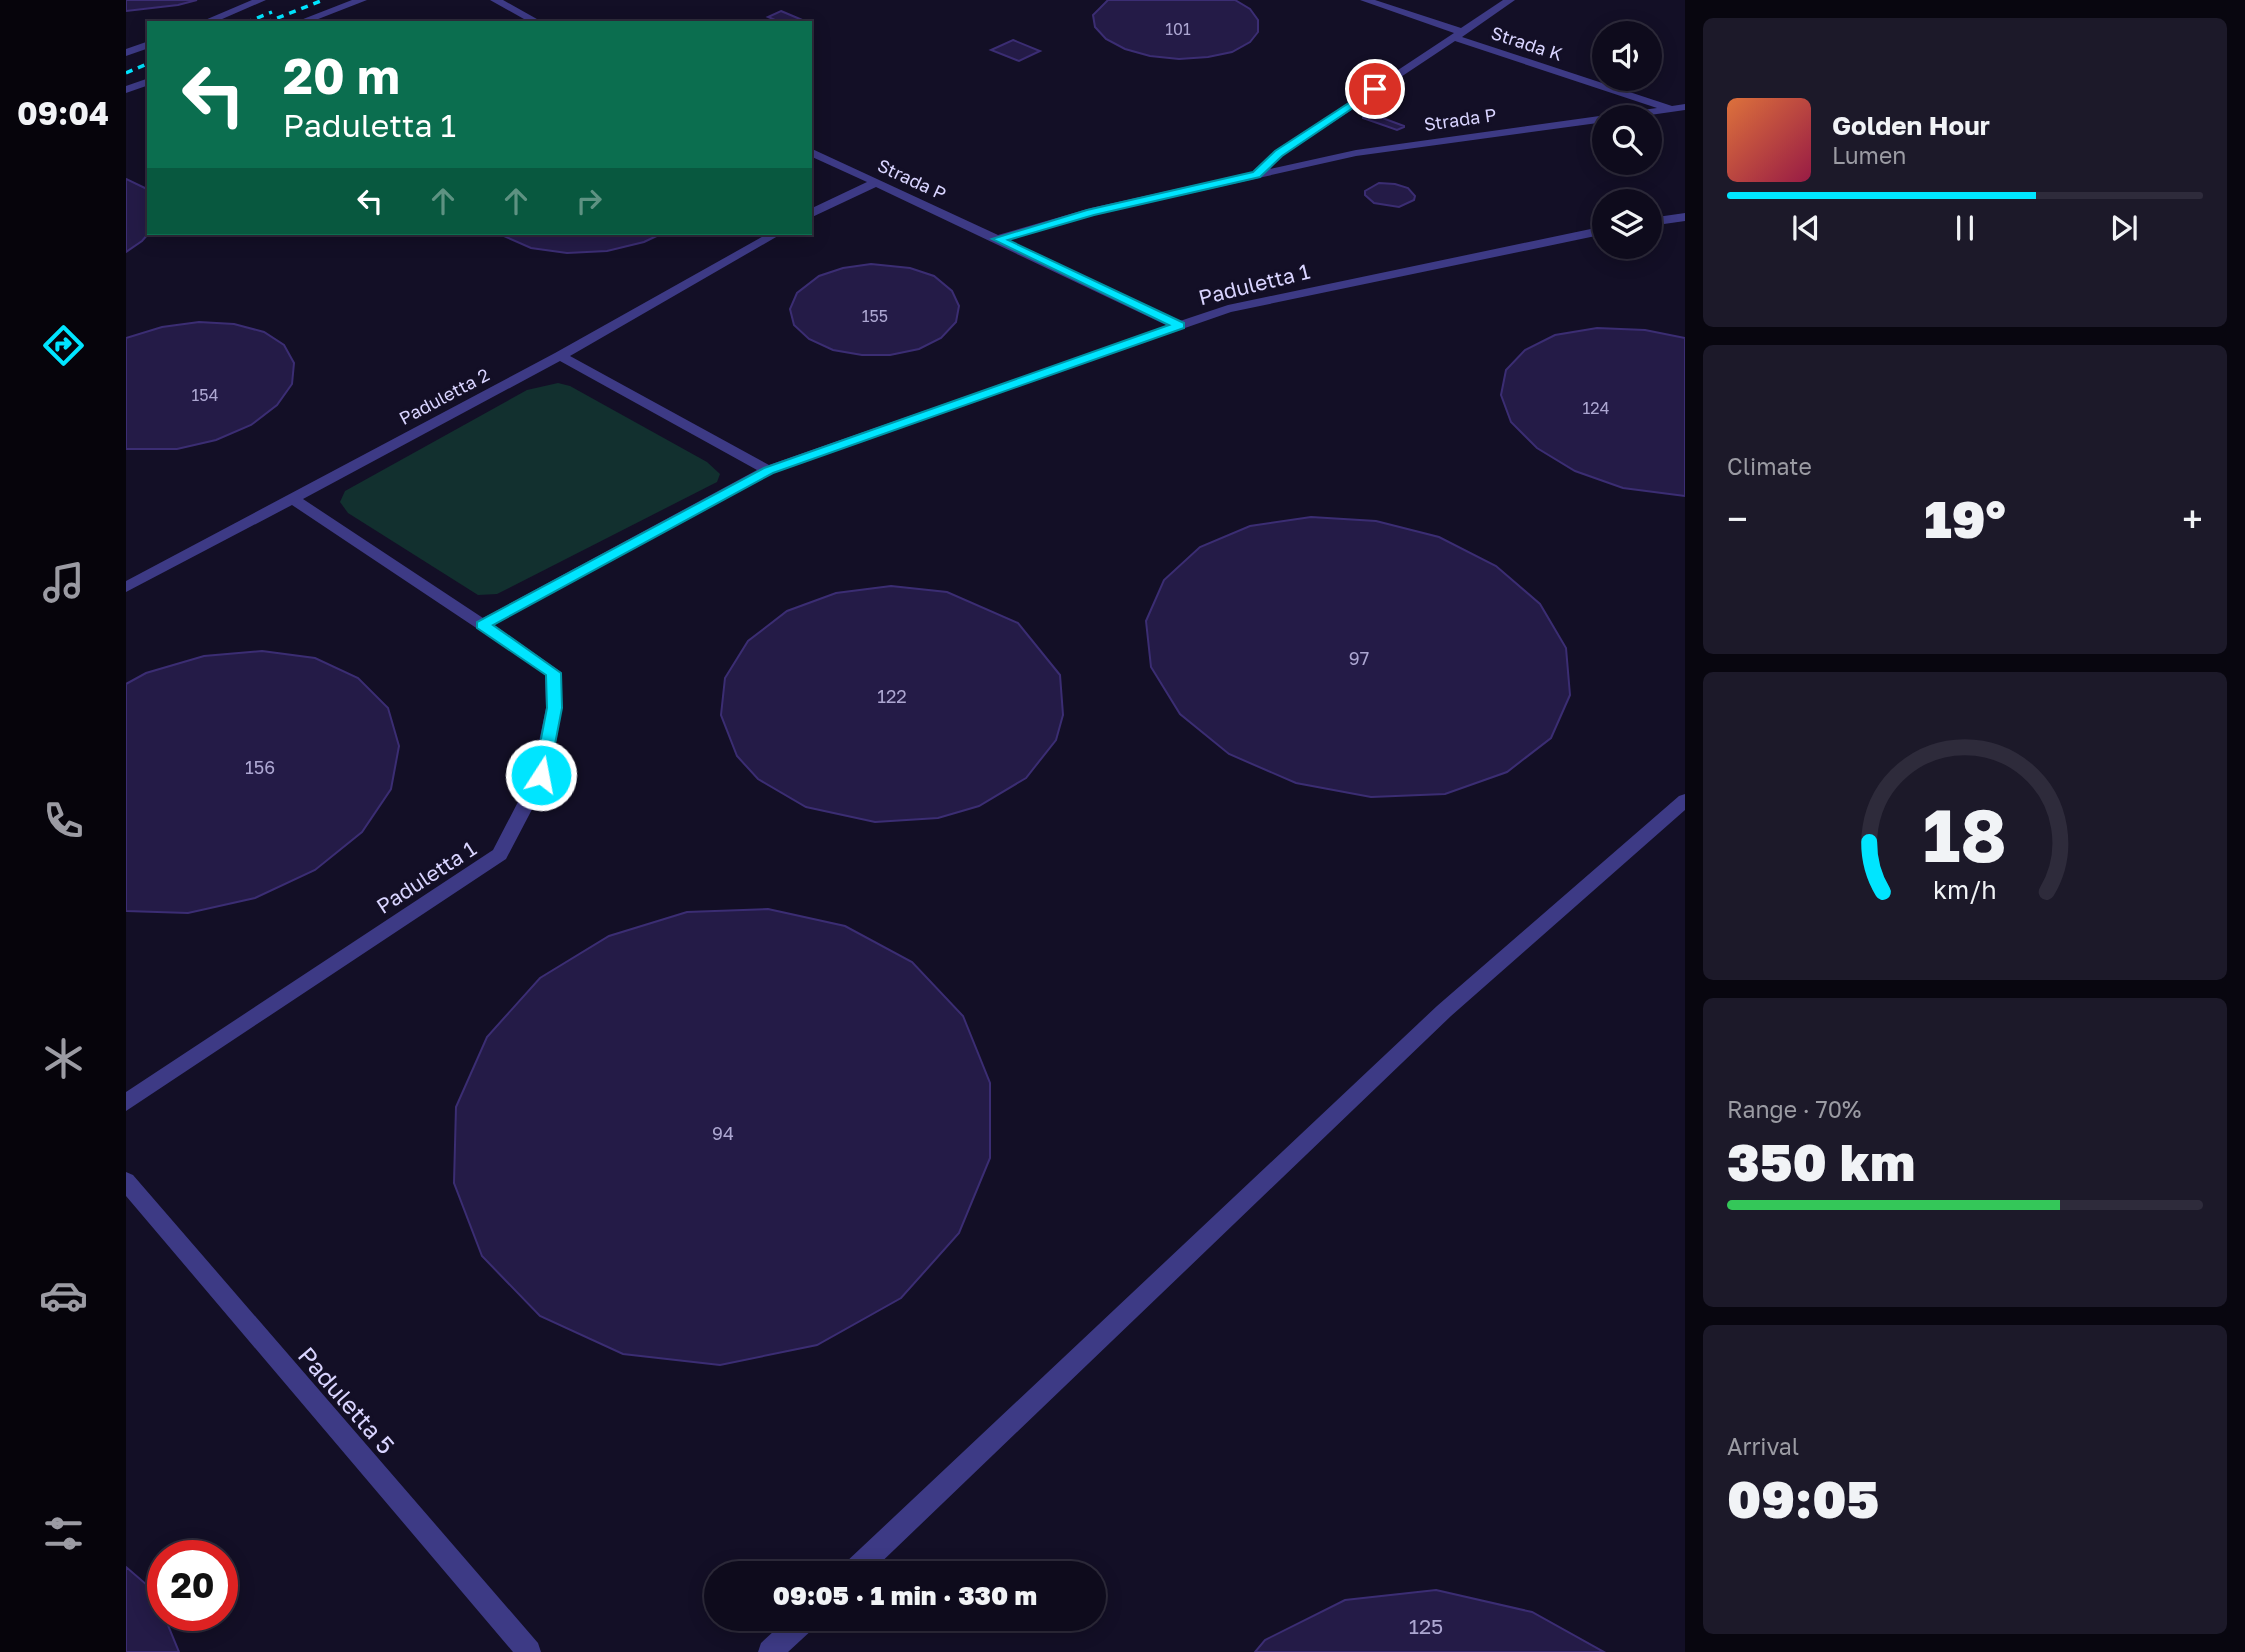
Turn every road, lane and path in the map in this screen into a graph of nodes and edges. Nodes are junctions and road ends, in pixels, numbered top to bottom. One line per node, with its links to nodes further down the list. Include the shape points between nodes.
1 (261, 0): 6 (lane)
2 (362, 0): 7 (lane)
3 (495, 0): 8 (lane)
4 (1365, 0): 9 (lane, Strada K)
5 (1510, 0): 9 (lane)
6 (208, 21)
7 (304, 21)
8 (535, 21)
9 (1457, 34): 15 (lane, Strada K); 17 (lane, via 1278,154)
10 (147, 45): 11 (lane)
11 (126, 53)
12 (147, 82): 13 (lane)
13 (126, 90)
14 (1685, 107): 15 (lane, Strada P)
15 (1670, 108): 17 (lane, Strada P, via 1413,143)
16 (812, 152): 18 (lane, Strada P)
17 (1256, 174): 24 (lane, Strada P)
18 (877, 181): 19 (lane); 24 (lane, Strada P)
19 (812, 213)
20 (1685, 217): 21 (lane)
21 (1662, 220)
22 (1592, 233): 25 (lane, Paduletta 1, via 1228,309)
23 (773, 235): 26 (lane, Paduletta 2)
24 (998, 239): 25 (lane, Strada P)
25 (1180, 326): 27 (lane, Paduletta 1)
26 (560, 356): 27 (lane); 28 (lane, Paduletta 2)
27 (768, 470): 30 (lane, Paduletta 1)
28 (293, 499): 29 (lane, Paduletta 2); 30 (lane)
29 (126, 587)
30 (482, 625): 32 (lane, Paduletta 1, via 554,673 554,708 541,775 500,854)
31 (1685, 800): 34 (lane, via 1444,1011)
32 (126, 1103)
33 (126, 1181): 36 (lane, Paduletta 5)
34 (866, 1561)
35 (792, 1631): 37 (lane)
36 (529, 1652)
37 (770, 1652)

